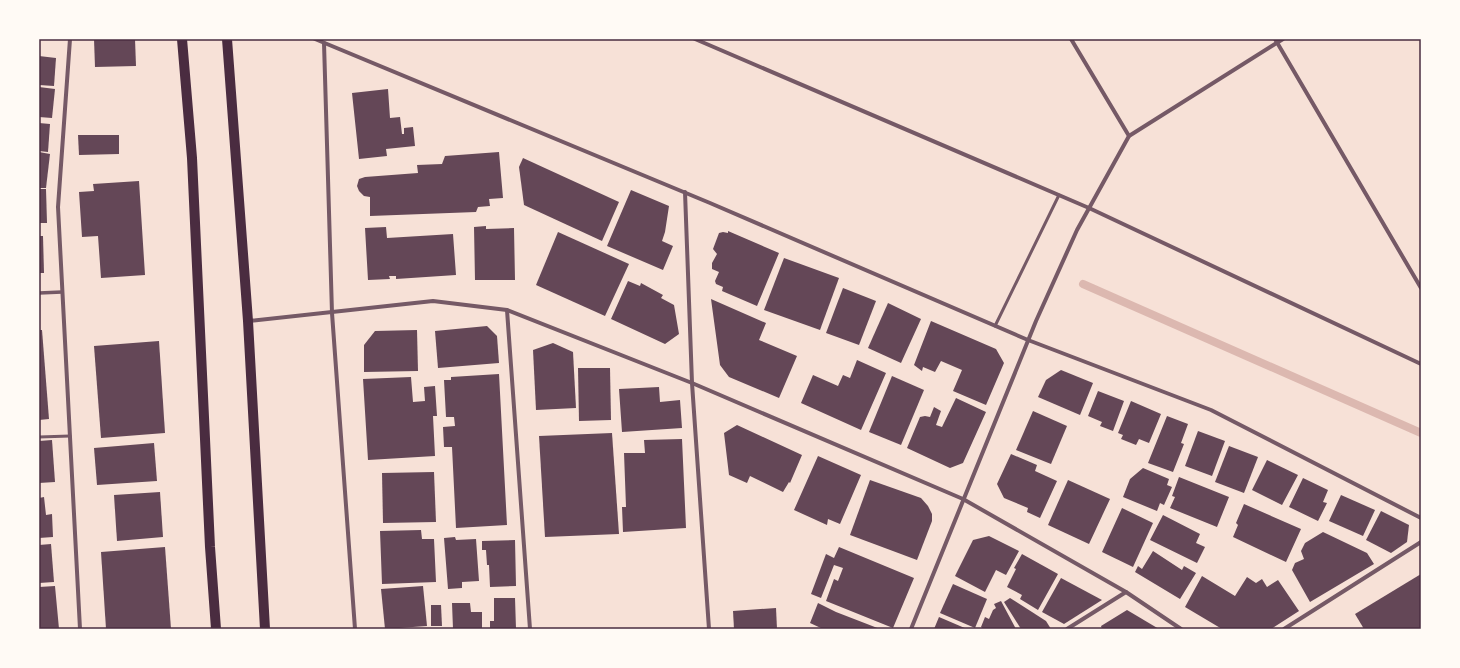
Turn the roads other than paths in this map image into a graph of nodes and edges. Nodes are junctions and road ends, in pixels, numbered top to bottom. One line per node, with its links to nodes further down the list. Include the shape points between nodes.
1 (70, 39): 15 (street, via 58,207)
2 (182, 39): 31 (main road, via 192,158)
3 (227, 39): 19 (main road)
4 (315, 39): 9 (street)
5 (695, 39): 12 (street)
6 (1071, 39): 10 (street)
7 (1283, 39): 8 (street)
8 (1276, 41): 10 (street); 14 (street)
9 (324, 43): 11 (street); 18 (street)
10 (1129, 136): 13 (street)
11 (685, 192): 20 (street); 23 (street)
12 (1058, 195): 13 (street); 20 (lane)
13 (1089, 208): 21 (street); 22 (street)
14 (1421, 288)
15 (62, 292): 16 (street); 24 (street)
16 (39, 293)
17 (507, 310): 18 (street, via 433,301); 23 (street); 34 (street)
18 (332, 313): 19 (street); 33 (street)
19 (248, 321): 32 (main road)
20 (995, 326): 21 (street)
21 (1028, 340): 26 (street); 27 (street, via 1211,410)
22 (1421, 364)
23 (692, 383): 26 (street); 35 (street)
24 (70, 436): 25 (lane); 30 (street)
25 (39, 437)
26 (963, 499): 29 (street); 36 (street)
27 (1421, 518)
28 (1421, 542): 39 (street)
29 (1126, 592): 37 (street); 38 (street)
30 (80, 629)
31 (216, 629)
32 (265, 629)
33 (355, 629)
34 (530, 629)
35 (709, 629)
36 (911, 629)
37 (1067, 629)
38 (1181, 629)
39 (1284, 629)

